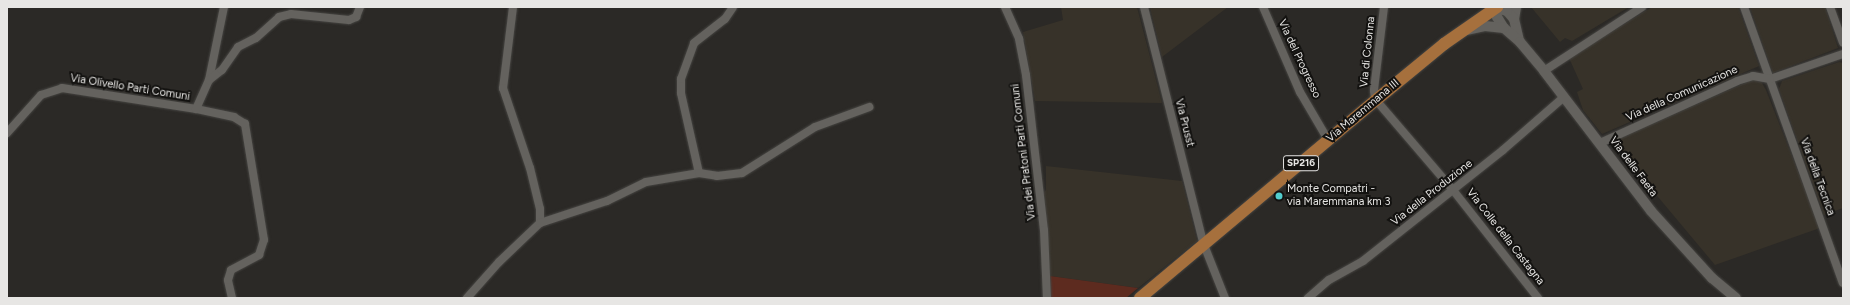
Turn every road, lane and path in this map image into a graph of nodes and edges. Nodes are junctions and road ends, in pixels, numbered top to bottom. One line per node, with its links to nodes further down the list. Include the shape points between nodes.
1 (224, 7): 22 (street)
2 (360, 7): 22 (street, Via Olivello Parti Comuni, via 356,17 349,20 291,14 279,17 256,38 238,47 222,70)
3 (513, 7): 32 (street, via 503,88 530,168)
4 (733, 7): 30 (street, via 725,19 694,43 681,79 681,93)
5 (1005, 7): 37 (street, Via dei Pratoni Parti Comuni, via 1019,39 1026,75 1044,230)
6 (1144, 7): 33 (street, Via Prusst)
7 (1263, 7): 28 (street, Via del Progresso, via 1300,92)
8 (1384, 7): 24 (street, Via di Colonna, via 1374,90)
9 (1497, 7): 14 (street, via 1507,11); 15 (street, via 1497,17); 16 (main road, Via Maremmana III / SP216)
10 (1516, 7): 14 (street)
11 (1642, 7): 20 (street)
12 (1744, 7): 21 (street)
13 (1830, 7): 18 (street)
14 (1514, 19): 17 (street)
15 (1504, 28): 16 (street, via 1485,26); 17 (street, Via delle Faeta)
16 (1464, 30): 24 (main road, Via Maremmana III / SP216)
17 (1520, 42): 20 (street, Via delle Faeta)
18 (1843, 43)
19 (1843, 54): 21 (street)
20 (1544, 71): 23 (street, Via delle Faeta)
21 (1770, 79): 29 (street, Via della Comunicazione, via 1753,76 1737,81); 34 (street, Via della Tecnica)
22 (209, 80): 26 (street, Via Olivello Parti Comuni)
23 (1564, 97): 29 (street, Via delle Faeta); 31 (street, Via della Produzione)
24 (1376, 100): 28 (main road, Via Maremmana III / SP216); 31 (street, Via Colle della Castagna)
25 (870, 107): 30 (street, via 820,124 742,173 717,176)
26 (196, 109): 27 (street, Via Olivello Parti Comuni, via 62,88 41,95); 35 (street, Via Olivello Parti Comuni, via 237,118 243,121 247,130 254,191 264,243 256,257 230,270 228,280)
27 (7, 133)
28 (1328, 140): 33 (main road, Via Maremmana III / SP216)
29 (1600, 143): 42 (street, Via delle Faeta, via 1651,211 1712,278)
30 (699, 173): 32 (street, via 641,184 607,201)
31 (1453, 190): 40 (street, Via della Produzione, via 1363,261 1329,280); 41 (street, Via Colle della Castagna)
32 (540, 223): 36 (street, via 499,262)
33 (1204, 245): 38 (main road, Via Maremmana III / SP216); 39 (street, Via Prusst)
34 (1843, 283)
35 (232, 298)
36 (468, 298)
37 (1047, 298)
38 (1140, 298)
39 (1225, 298)
40 (1308, 298)
41 (1538, 298)
42 (1736, 298)

